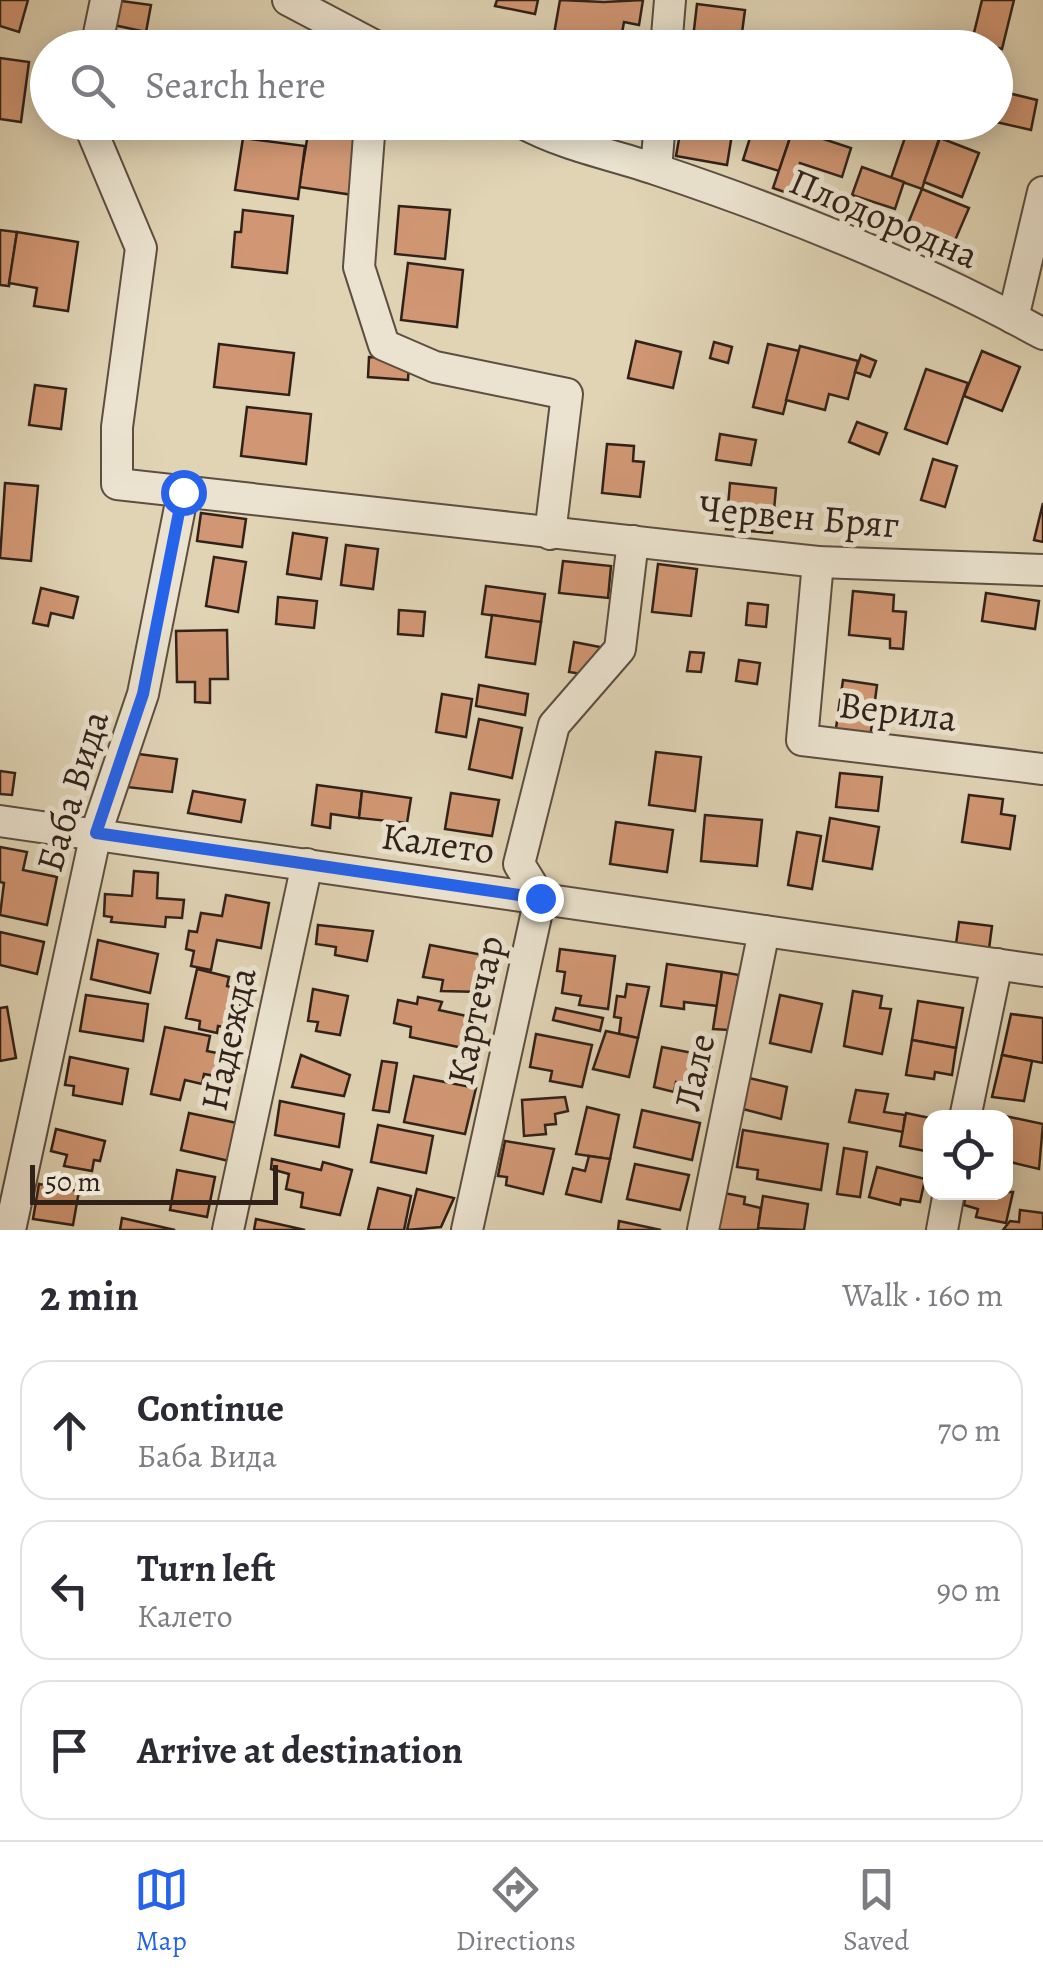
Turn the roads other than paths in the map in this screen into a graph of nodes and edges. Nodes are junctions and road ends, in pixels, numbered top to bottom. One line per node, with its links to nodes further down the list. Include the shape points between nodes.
1 (106, 0): 4 (street)
2 (288, 0): 5 (street)
3 (670, 0): 6 (street)
4 (100, 30)
5 (346, 30)
6 (668, 30)
7 (96, 140): 15 (street, Червен Бряг, via 141,248 116,427 116,484)
8 (369, 140): 16 (street, via 360,267 384,345 435,366 566,394)
9 (555, 140): 11 (street, Плодородна)
10 (658, 140): 11 (street)
11 (656, 169): 13 (street, Плодородна, via 843,240)
12 (1043, 192): 13 (street)
13 (1013, 318): 14 (street, Плодородна)
14 (1043, 334)
15 (183, 492): 16 (street, Червен Бряг); 22 (street, Баба Вида, via 143,694)
16 (550, 534): 17 (street, Червен Бряг)
17 (634, 541): 18 (street, Червен Бряг); 24 (street, Картечар, via 620,648 554,725 519,864)
18 (818, 562): 19 (street, Червен Бряг); 20 (street, Верила, via 802,740)
19 (1043, 570)
20 (1043, 769)
21 (0, 820): 22 (street, Калето)
22 (96, 833): 23 (street, Калето); 30 (street, Баба Вида)
23 (307, 864): 24 (street, Калето); 31 (street, Надежда)
24 (540, 898): 25 (street, Калето); 32 (street, Картечар)
25 (764, 931): 26 (street, Калето); 33 (street, Лале)
26 (997, 964): 27 (street, Калето); 28 (street)
27 (1043, 970)
28 (967, 1110)
29 (948, 1200): 34 (street)
30 (10, 1230)
31 (228, 1230)
32 (468, 1230)
33 (702, 1230)
34 (942, 1230)

